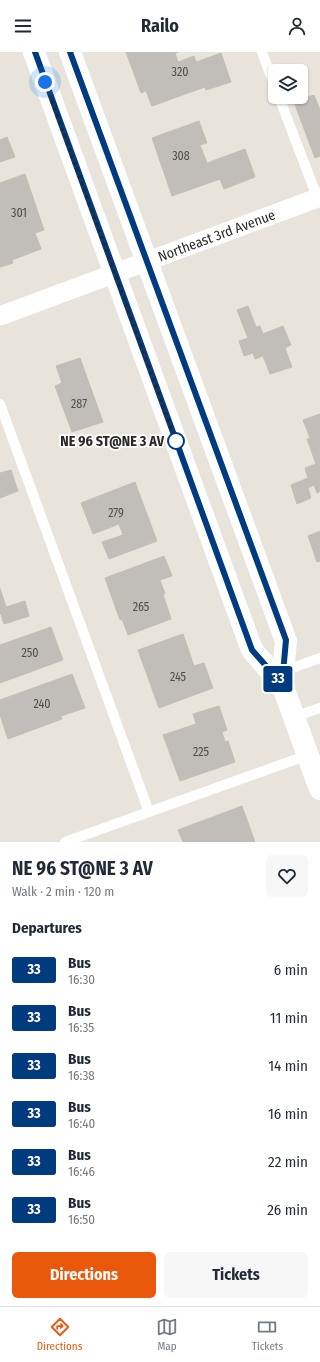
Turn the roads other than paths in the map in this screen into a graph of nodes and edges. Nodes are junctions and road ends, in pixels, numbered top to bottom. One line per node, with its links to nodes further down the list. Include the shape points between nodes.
1 (34, 52): 8 (street)
2 (70, 52): 7 (street)
3 (262, 52): 4 (lane)
4 (268, 68)
5 (282, 104): 6 (lane)
6 (319, 199): 7 (street, Northeast 3rd Avenue)
7 (146, 262): 8 (street, Northeast 3rd Avenue); 12 (street, via 286,640)
8 (115, 273): 9 (street, Northeast 3rd Avenue); 12 (street, via 252,650)
9 (0, 316)
10 (0, 404): 17 (lane)
11 (320, 658): 12 (lane)
12 (283, 677): 14 (street)
13 (320, 708): 14 (lane)
14 (294, 717): 15 (street)
15 (313, 757): 16 (street); 17 (lane)
16 (320, 790)
17 (149, 812): 18 (lane)
18 (65, 842)

